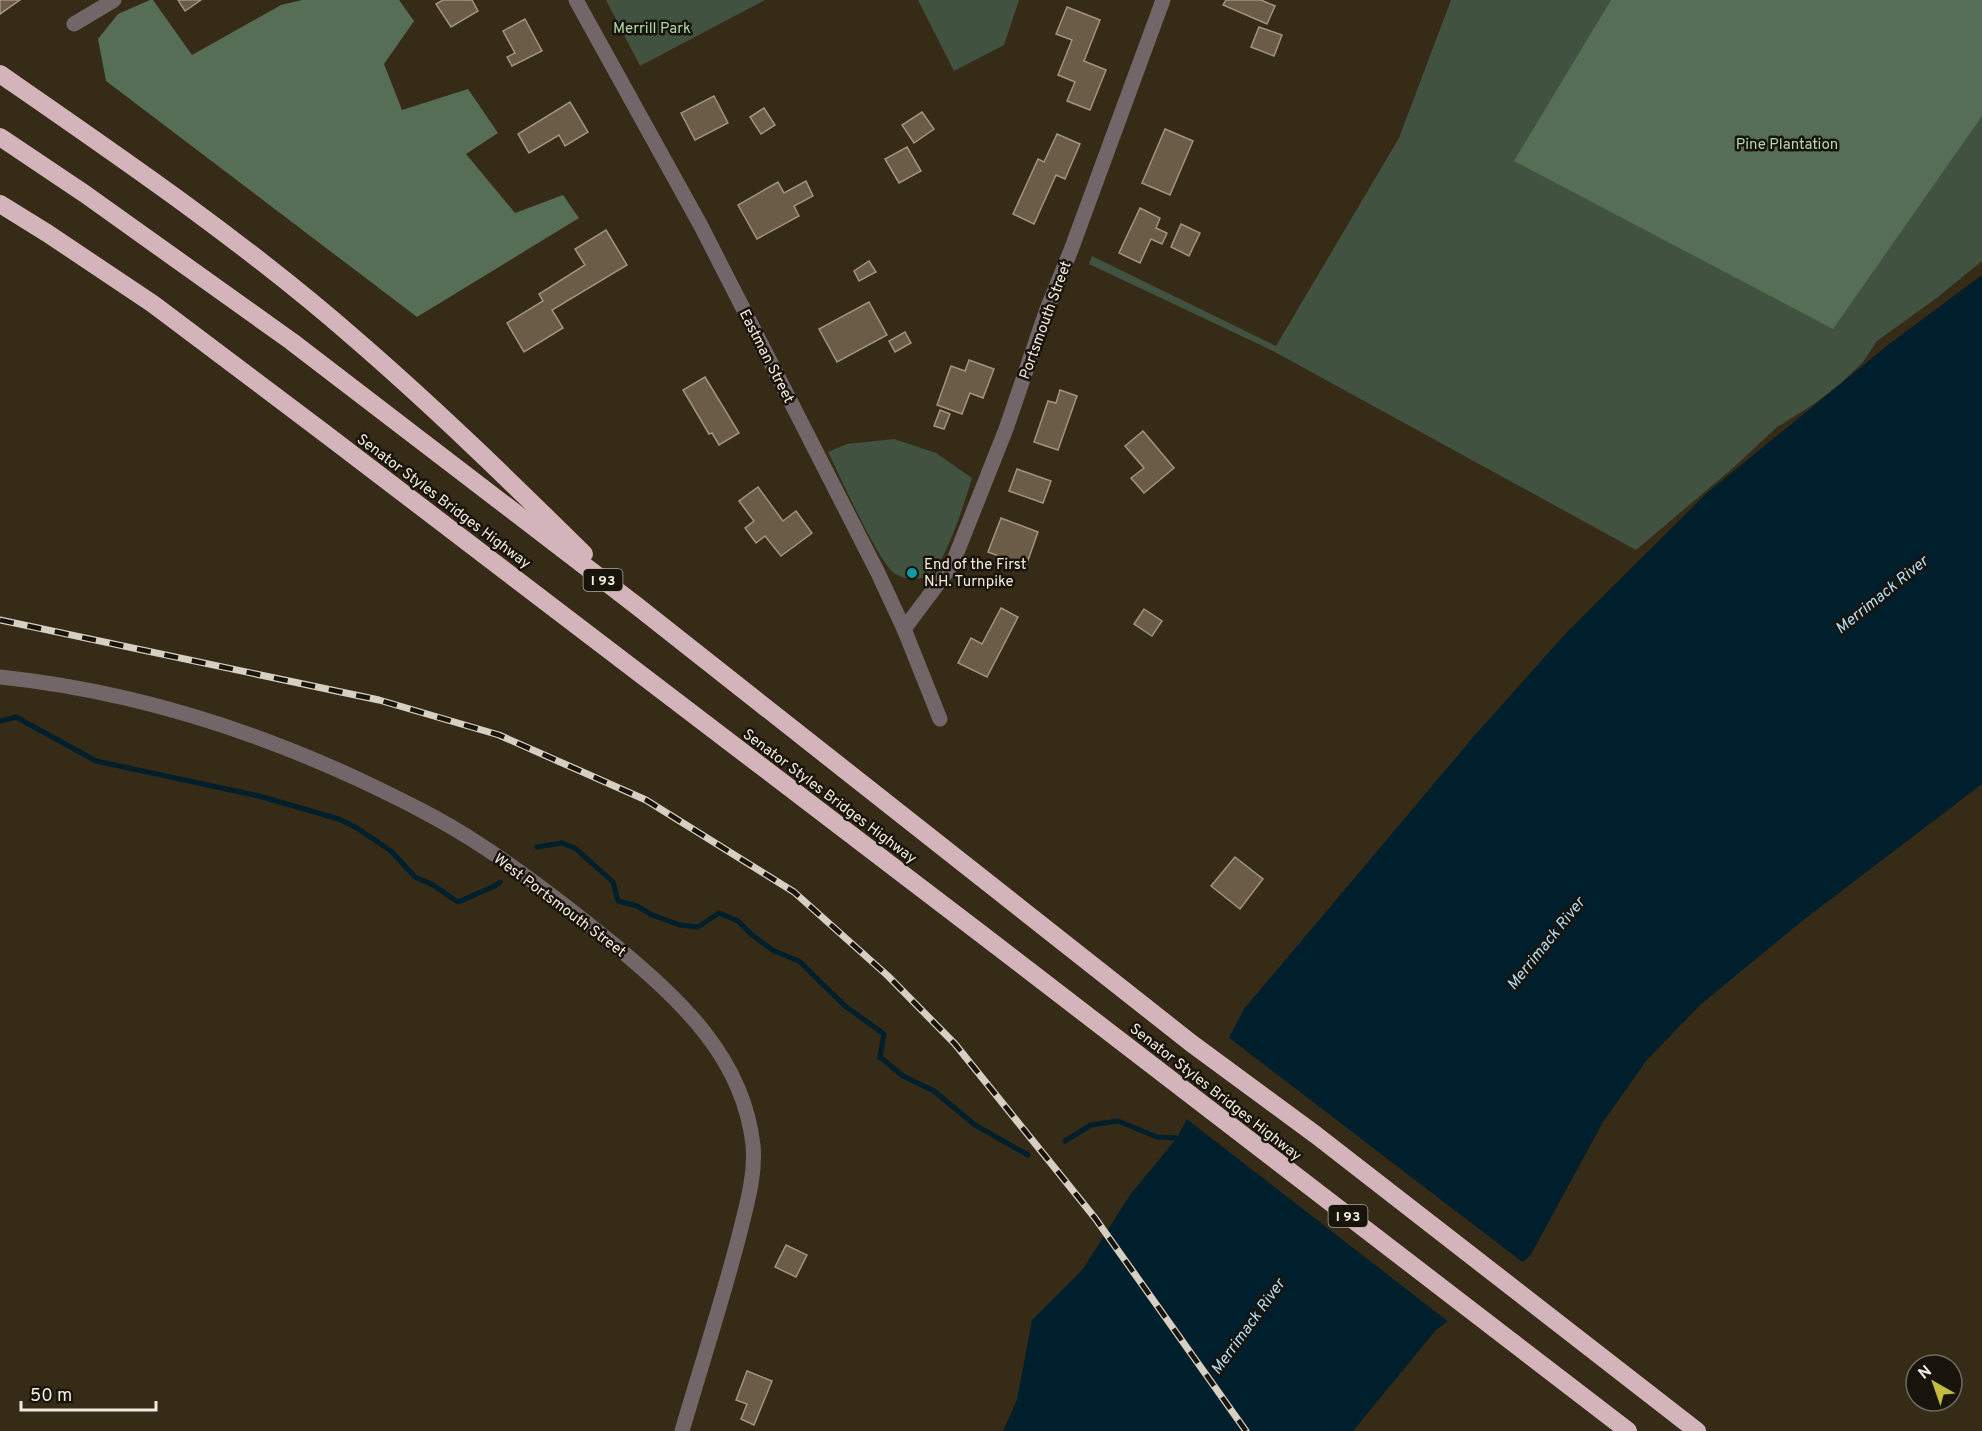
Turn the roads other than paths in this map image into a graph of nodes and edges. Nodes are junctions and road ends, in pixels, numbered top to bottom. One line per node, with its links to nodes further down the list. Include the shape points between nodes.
1 (114, 0): 4 (street)
2 (576, 0): 9 (street, Eastman Street, via 701,226)
3 (1163, 0): 9 (street, Portsmouth Street, via 1006,429 952,565)
4 (74, 24)
5 (0, 74): 8 (highway, via 236,243 353,336 496,466)
6 (0, 137): 8 (highway, I 93, via 291,341)
7 (0, 204): 13 (highway, Senator Styles Bridges Highway / I 93, via 153,304 324,432)
8 (637, 606): 14 (highway, I 93, via 1191,1043 1316,1135)
9 (904, 629): 11 (street, Eastman Street)
10 (0, 677): 12 (street, West Portsmouth Street, via 110,694 192,715 311,757 406,802 479,843 582,918 677,1001 730,1067 745,1106 753,1147 750,1189 730,1270)
11 (940, 719)
12 (682, 1431)
13 (1628, 1431)
14 (1697, 1431)

